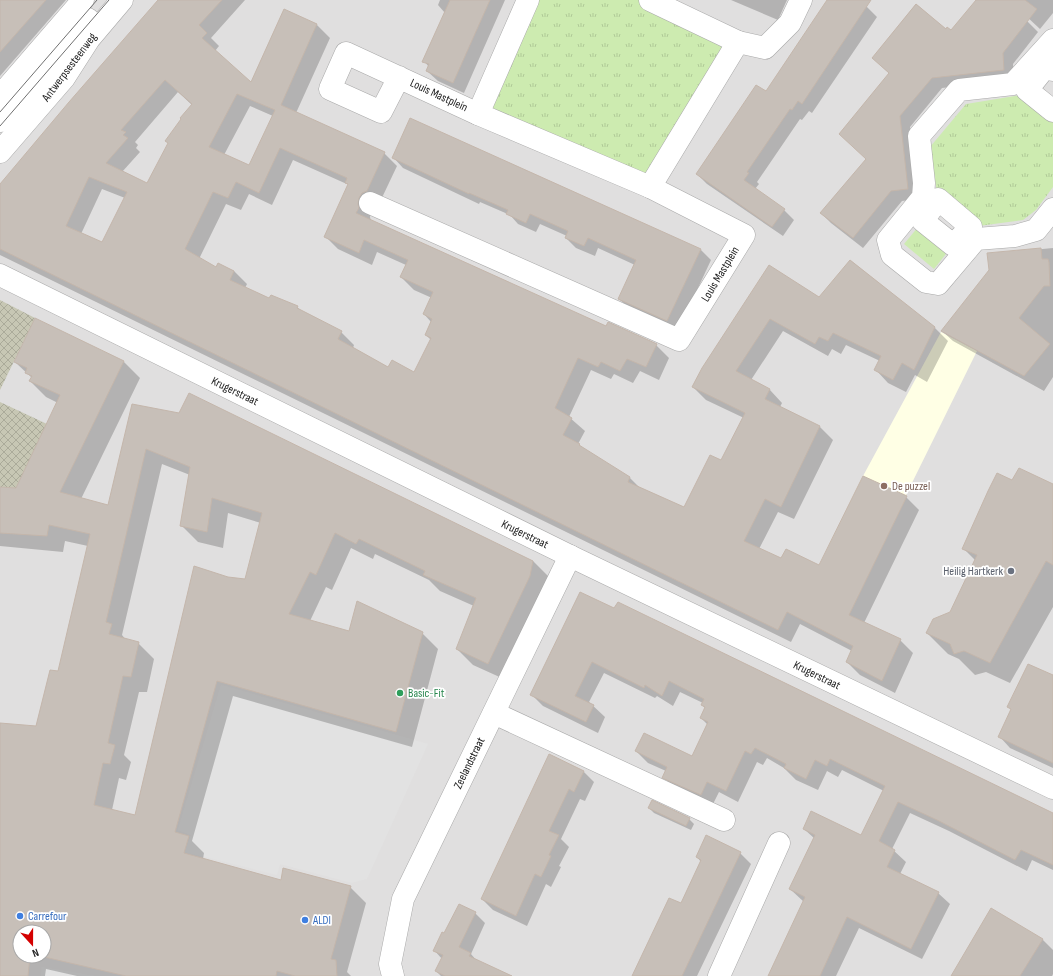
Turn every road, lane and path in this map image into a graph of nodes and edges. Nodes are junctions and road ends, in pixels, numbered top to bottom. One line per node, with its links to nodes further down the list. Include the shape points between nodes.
1 (83, 0): 11 (street)
2 (104, 0): 14 (street)
3 (122, 0): 15 (street, Antwerpsesteenweg, via 88,39 64,78)
4 (528, 0): 13 (street, Louis Mastplein)
5 (650, 0): 8 (street)
6 (801, 0): 8 (street, via 790,23 765,48)
7 (1053, 40): 18 (street, via 1013,84 959,90 919,136 923,197 888,240 892,255 926,282 938,284 976,239 1015,236 1036,230)
8 (738, 42): 16 (street)
9 (1053, 70): 12 (street, via 1047,65 1027,90)
10 (399, 77): 13 (street, Louis Mastplein)
11 (0, 96)
12 (1053, 111)
13 (478, 114): 16 (street, Louis Mastplein)
14 (0, 122)
15 (0, 152)
16 (650, 187): 17 (street, Louis Mastplein, via 744,235 679,340)
17 (370, 203)
18 (1053, 210)
19 (0, 275): 20 (street, Krugerstraat)
20 (570, 556): 21 (street, Zeelandstraat); 22 (street, Krugerstraat)
21 (494, 713): 23 (street); 25 (street, Zeelandstraat, via 403,899 390,964)
22 (1053, 788)
23 (724, 820)
24 (779, 843): 26 (street)
25 (393, 976)
26 (719, 976)

